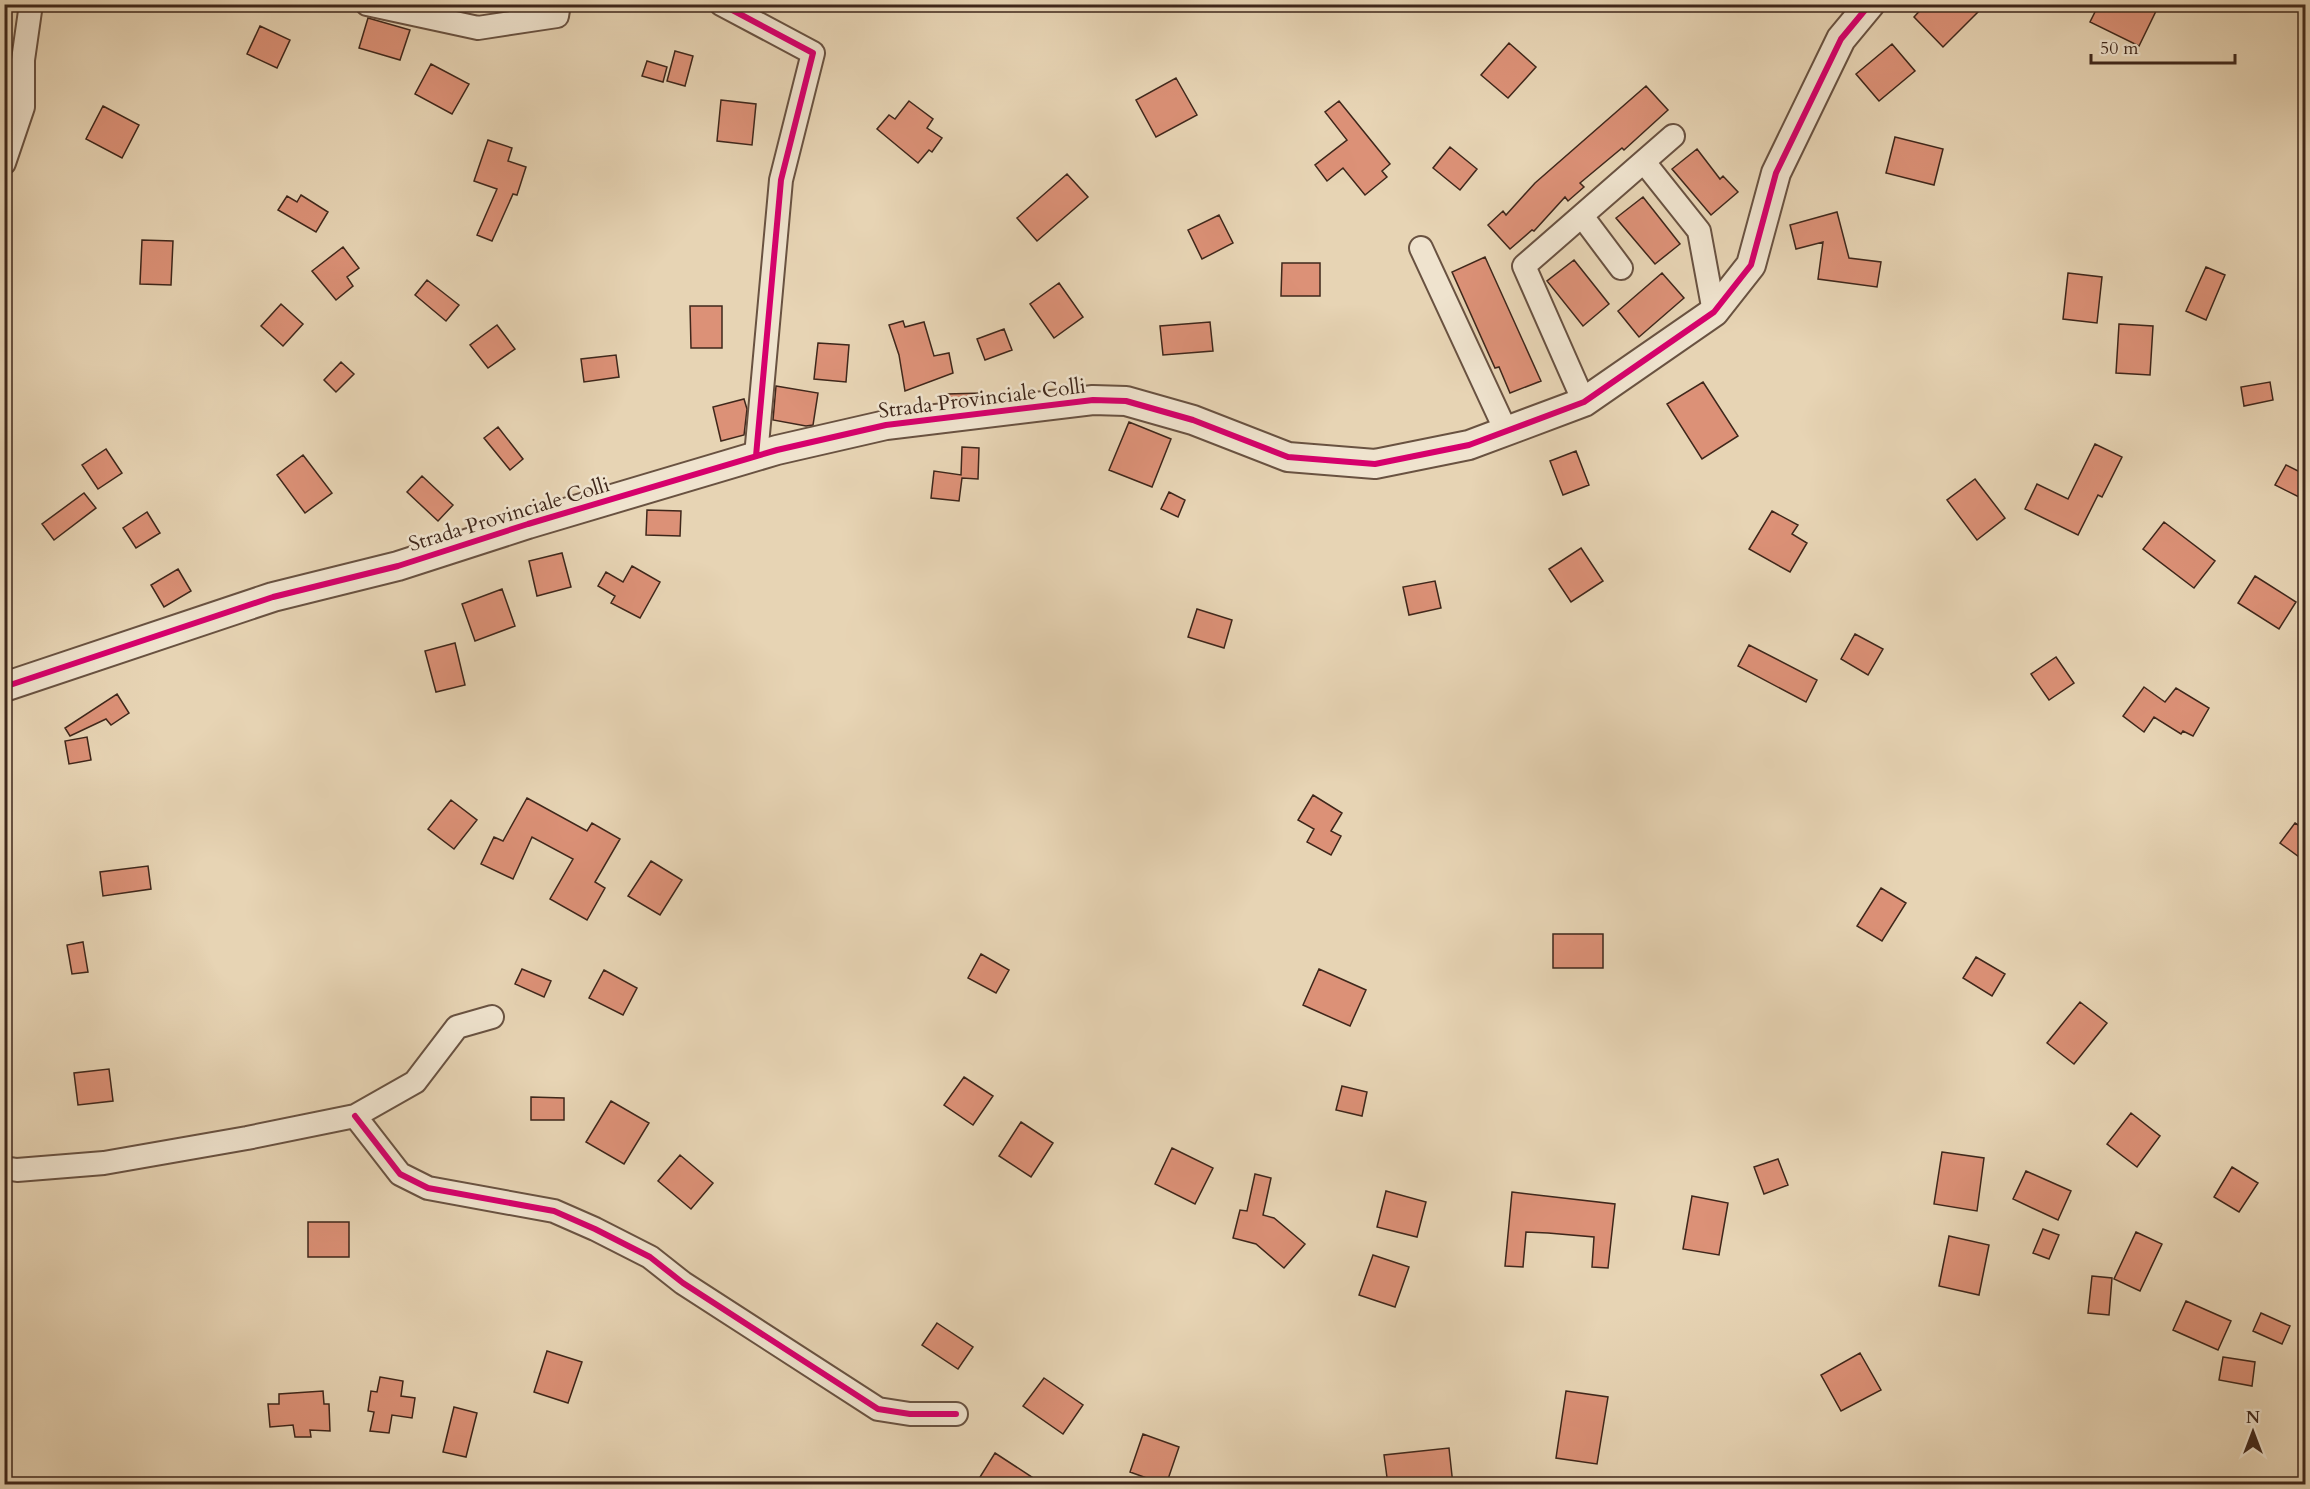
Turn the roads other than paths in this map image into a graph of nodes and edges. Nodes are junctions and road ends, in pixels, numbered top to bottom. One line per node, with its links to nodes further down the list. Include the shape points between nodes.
1 (31, 4): 8 (street, via 23,60 23,107)
2 (367, 4): 3 (street, via 478,28 557,16)
3 (559, 4)
4 (721, 4): 15 (street, via 813,52 780,180)
5 (1870, 4): 12 (street, Strada Provinciale Colli, via 1841,39 1776,173 1751,265)
6 (1673, 135): 7 (street)
7 (1644, 162): 9 (street); 12 (street, via 1699,231)
8 (4, 163)
9 (1582, 216): 11 (street); 13 (street, via 1524,266)
10 (1421, 248): 14 (street)
11 (1621, 268)
12 (1714, 312): 13 (street, Strada Provinciale Colli)
13 (1584, 402): 14 (street, Strada Provinciale Colli)
14 (1506, 431): 15 (street, Strada Provinciale Colli, via 1469,445 1375,464 1331,461 1288,457 1193,420 1126,401 1093,400 886,425)
15 (756, 456): 16 (street, Strada Provinciale Colli, via 398,566 273,597)
16 (4, 687)
17 (492, 1017): 18 (street, via 457,1027 415,1082)
18 (355, 1116): 19 (street, via 104,1163); 20 (street, via 400,1174 428,1188 554,1211 595,1228 650,1257 683,1283 878,1409)
19 (4, 1168)
20 (956, 1414)

